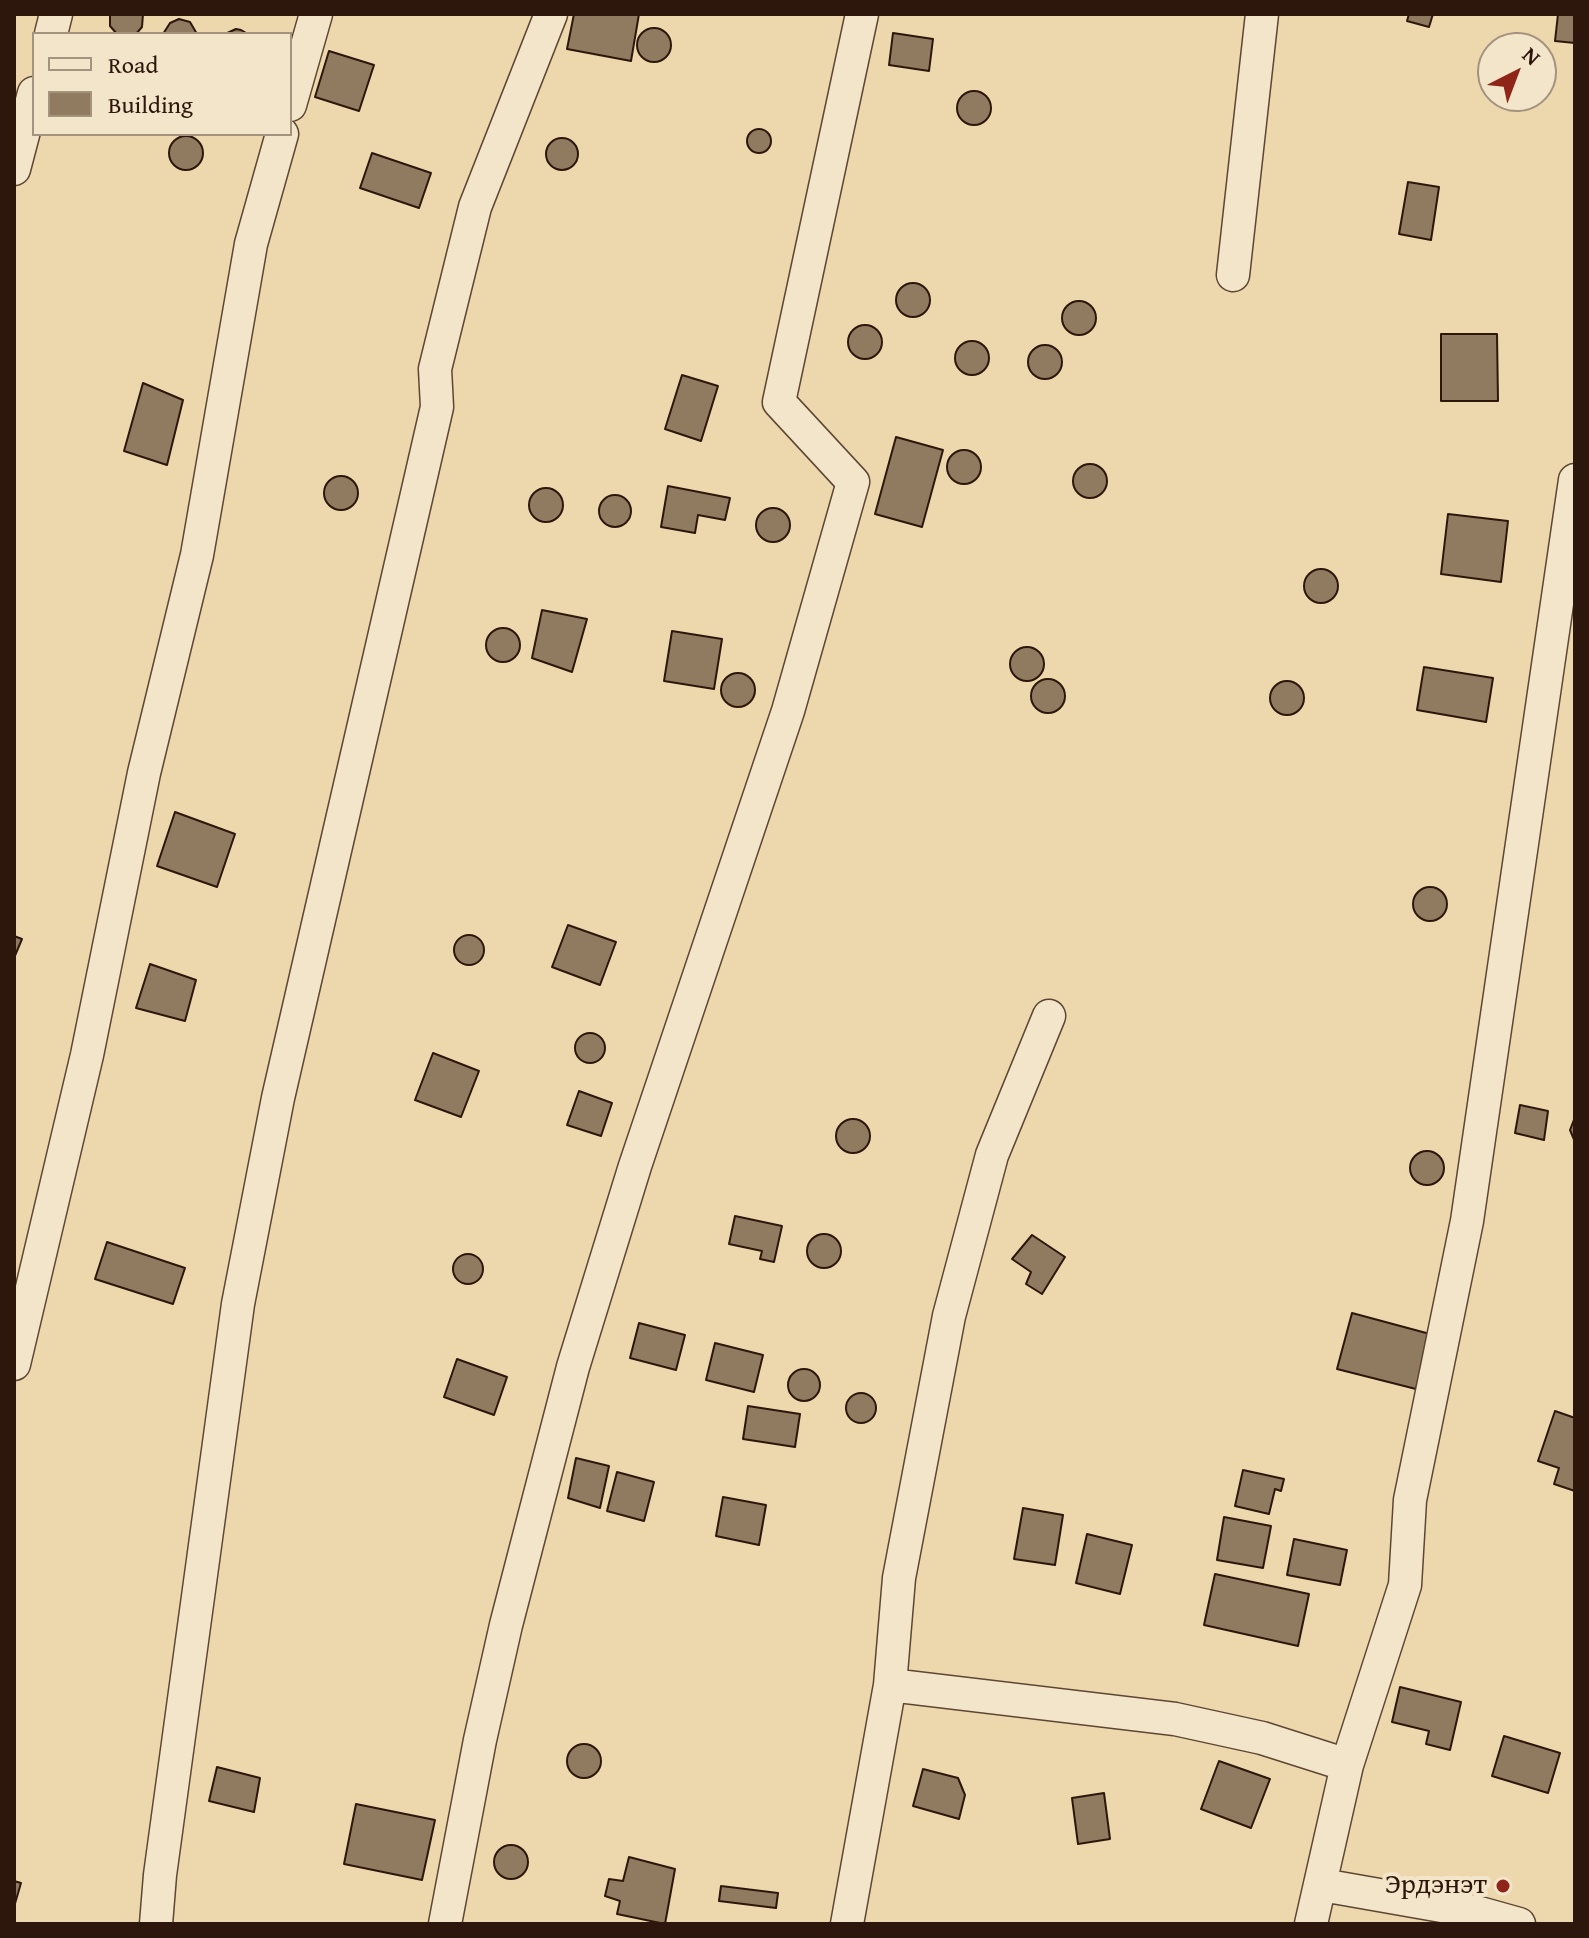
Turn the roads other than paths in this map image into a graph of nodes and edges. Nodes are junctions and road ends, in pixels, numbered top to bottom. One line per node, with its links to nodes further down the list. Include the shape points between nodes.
1 (316, 14): 5 (street)
2 (551, 14): 16 (street, via 475,207 435,369 437,407 278,1098 236,1319)
3 (862, 14): 17 (street, via 779,402 853,482 788,711 573,1367 503,1639)
4 (1262, 14): 9 (street)
5 (292, 98)
6 (32, 101): 8 (street)
7 (281, 136): 12 (street, via 251,244 197,555)
8 (14, 169)
9 (1233, 275)
10 (1575, 480): 14 (street, via 1467,1221 1410,1500 1405,1585)
11 (1049, 1016): 13 (street, via 992,1155 949,1316 899,1578)
12 (14, 1364)
13 (890, 1685): 14 (street, via 1175,1719 1262,1738); 18 (street)
14 (1347, 1765): 15 (street)
15 (1322, 1885): 19 (street); 20 (street)
16 (156, 1924)
17 (445, 1924)
18 (847, 1924)
19 (1311, 1924)
20 (1519, 1924)

